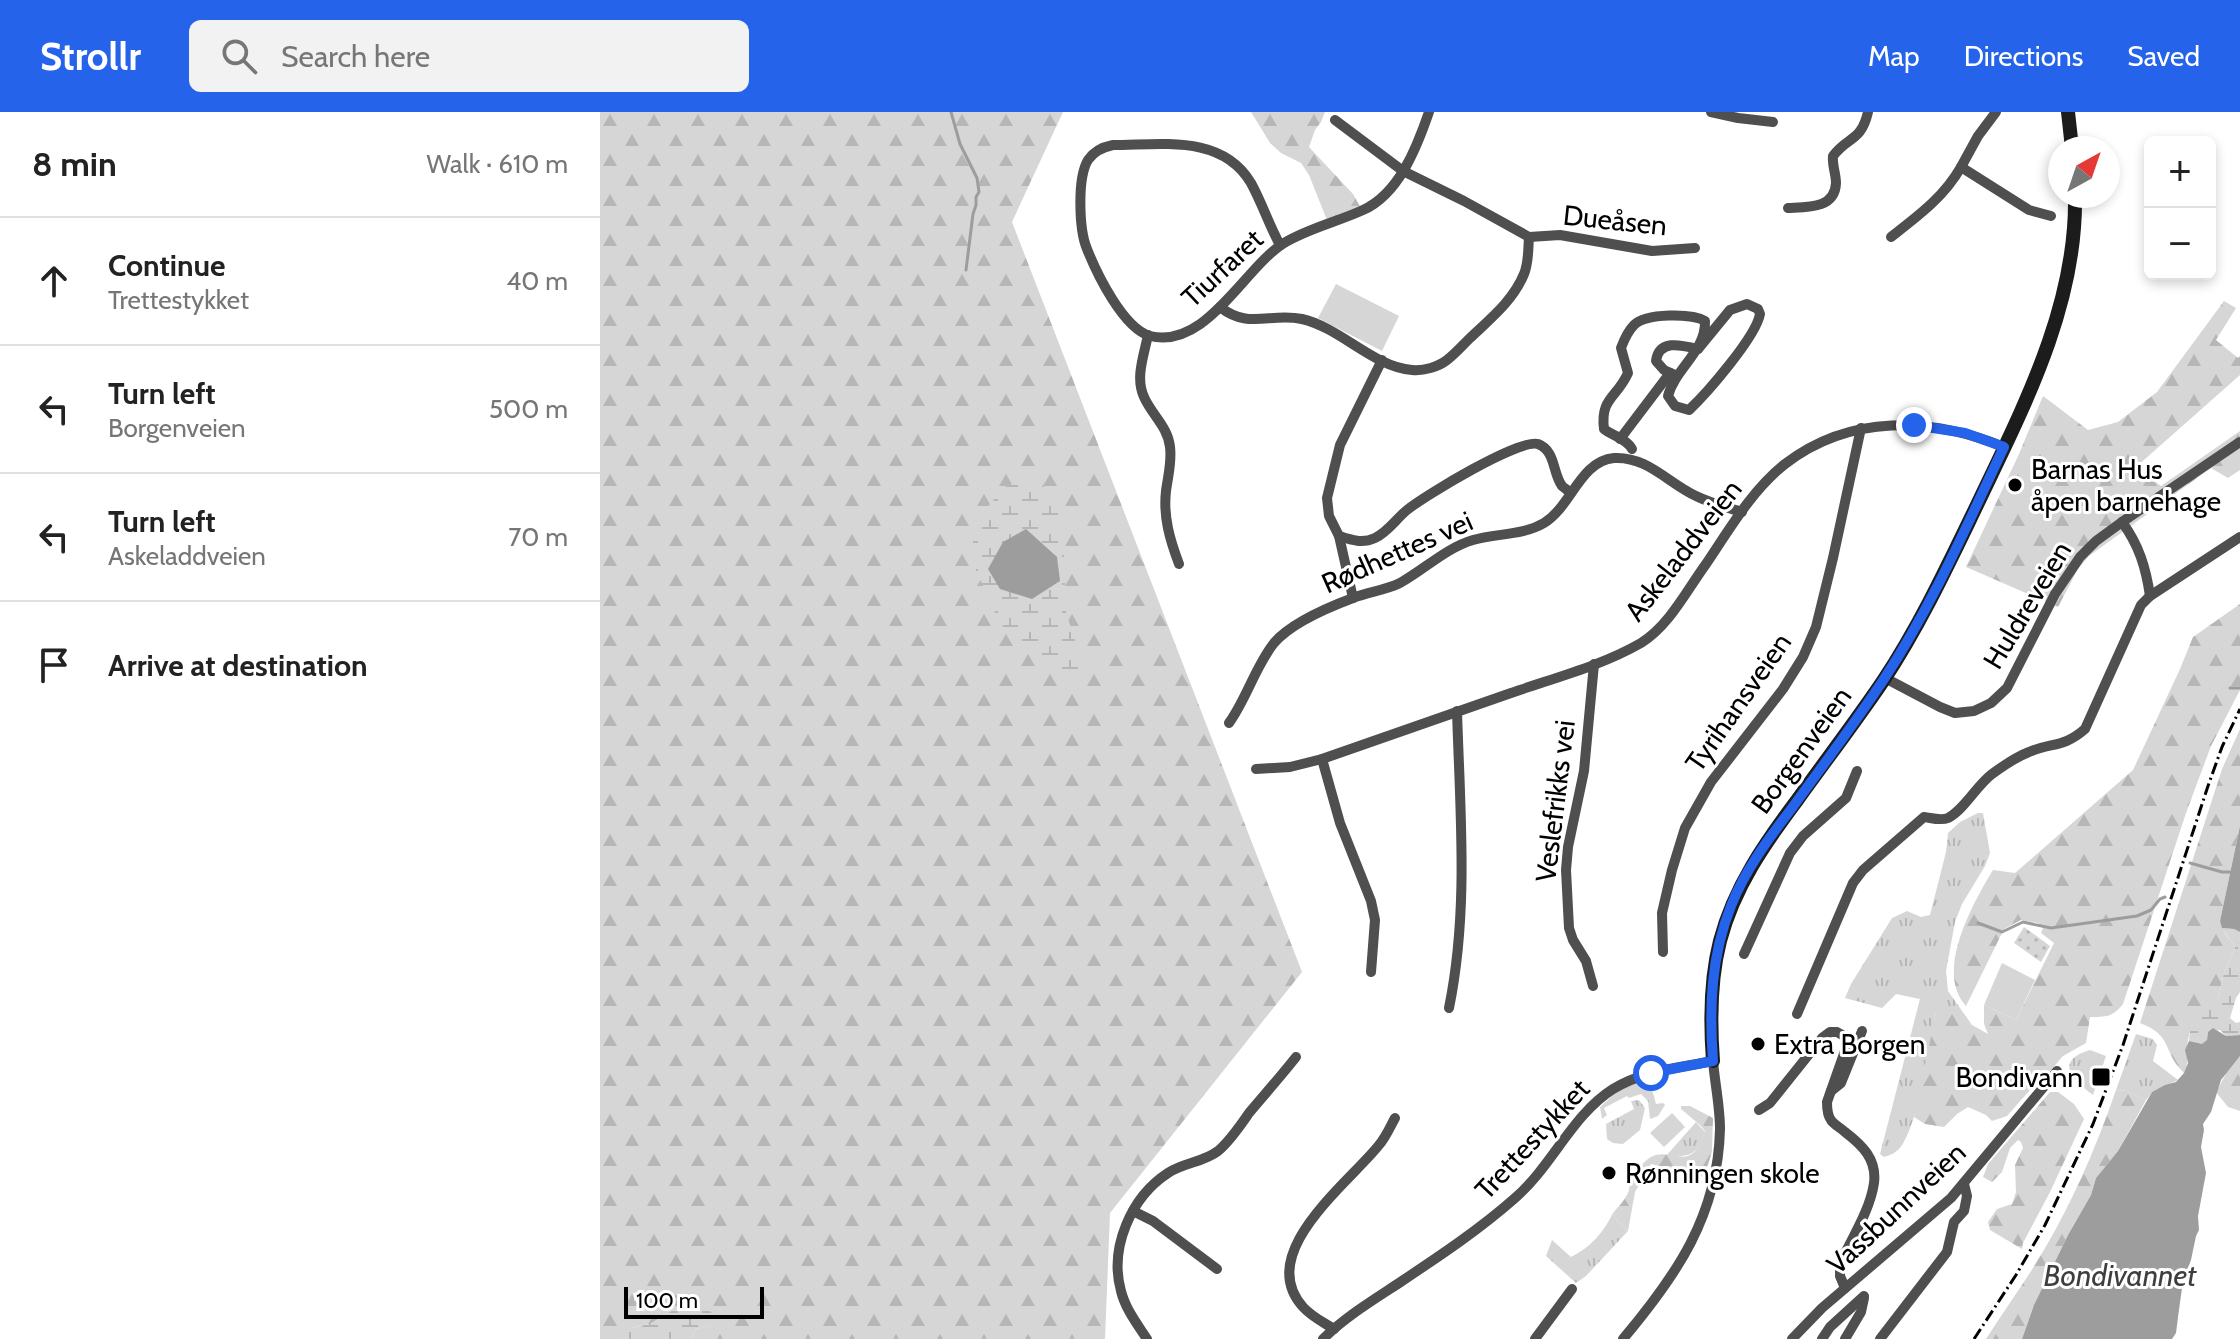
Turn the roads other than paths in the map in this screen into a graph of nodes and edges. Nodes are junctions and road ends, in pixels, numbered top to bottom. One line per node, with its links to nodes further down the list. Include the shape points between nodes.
1 (1429, 112): 10 (street, Tiurfaret)
2 (1711, 112): 7 (street)
3 (1868, 112): 11 (street, via 1859,135 1833,156 1836,185 1831,198 1822,205)
4 (1996, 112): 9 (street)
5 (2068, 112): 8 (street)
6 (1335, 120): 10 (street)
7 (1773, 122)
8 (2071, 136)
9 (1961, 167): 13 (street, via 2029,210); 15 (street, via 1930,206)
10 (1403, 171): 14 (street, Dueåsen); 16 (street, Tiurfaret, via 1365,209)
11 (1788, 208)
12 (2075, 208): 26 (street, Borgenveien, via 2069,272 2054,328)
13 (2051, 216)
14 (1529, 237): 17 (street, Dueåsen, via 1560,235 1652,251); 21 (street, Dueåsen, via 1519,284 1446,361 1412,370)
15 (1891, 237)
16 (1280, 245): 18 (street, Tiurfaret); 19 (street, via 1248,178 1223,155 1198,146 1103,147 1085,166 1081,221 1086,248 1120,314)
17 (1695, 248)
18 (1220, 307): 19 (street, Tiurfaret, via 1195,328 1166,337); 21 (street, Dueåsen, via 1249,321 1285,317 1314,323)
19 (1148, 335): 33 (street, via 1140,384 1170,443 1165,501)
20 (1698, 349): 22 (street); 22 (street, via 1668,345 1660,350 1656,361); 22 (street, via 1730,310 1747,304 1758,309 1754,330 1689,410 1675,406 1668,396); 24 (street, via 1706,326 1701,318 1649,317 1634,325 1621,348 1628,373 1602,415 1604,429)
21 (1382, 360): 31 (street, via 1344,435 1329,485 1329,516)
22 (1673, 374): 24 (street)
23 (1861, 428): 26 (street, Askeladdveien, via 1914,425 1965,433); 29 (street, Askeladdveien, via 1819,443 1785,465); 45 (street, Tyrihansveien, via 1816,627 1783,689 1711,782 1685,828 1662,913)
24 (1620, 439): 27 (street)
25 (2240, 442): 30 (street, Huldreveien)
26 (2004, 447): 39 (street, Borgenveien)
27 (1632, 449)
28 (1571, 493): 29 (street, Rødhettes vei, via 1599,463 1630,458 1695,495); 31 (street, via 1562,486 1545,449 1528,443 1427,495 1372,540); 35 (street, Rødhettes vei, via 1546,522 1527,531 1473,540 1398,584)
29 (1742, 512): 38 (street, Askeladdveien, via 1655,632)
30 (2122, 522): 34 (street, via 2140,551); 39 (street, Huldreveien, via 2071,569 2007,688 1991,703 1955,713)
31 (1339, 536): 35 (street)
32 (2240, 537): 34 (street)
33 (1179, 564)
34 (2150, 596): 36 (street)
35 (1353, 598): 41 (street, Rødhettes vei, via 1277,640)
36 (2131, 625): 37 (street); 50 (street, via 2085,729 2069,741 2028,752 2001,768 1948,818 1924,817 1863,870)
37 (2118, 632)
38 (1594, 664): 40 (street, Askeladdveien); 48 (street, Veslefrikks vei, via 1584,771 1566,870 1569,928)
39 (1885, 678): 53 (street, Borgenveien, via 1752,864 1731,904 1715,965)
40 (1457, 711): 42 (street, Askeladdveien); 49 (street, via 1462,919)
41 (1229, 723)
42 (1322, 759): 43 (street, Askeladdveien); 47 (street, via 1373,910)
43 (1256, 769)
44 (1857, 771): 46 (street, via 1846,798 1790,853)
45 (1663, 952)
46 (1744, 954)
47 (1371, 972)
48 (1593, 986)
49 (1449, 1008)
50 (1797, 1014)
51 (1862, 1031): 55 (street, via 1841,1083)
52 (1296, 1057): 59 (street, via 1217,1152 1170,1171)
53 (1713, 1061): 63 (street, Trettestykket, via 1651,1073 1609,1092 1579,1120 1519,1195); 67 (street, Borgenveien, via 1720,1129 1708,1200 1672,1277)
54 (2057, 1071): 58 (street, Vassbunnveien)
55 (1830, 1092): 56 (street, via 1846,1043 1844,1036 1830,1032); 61 (street, via 1831,1121 1860,1143 1874,1169 1870,1195 1840,1264)
56 (1759, 1110)
57 (1395, 1118): 63 (street, via 1380,1144 1303,1230 1292,1256 1296,1296)
58 (1964, 1184): 61 (street, Vassbunnveien); 71 (street, via 1964,1211 1954,1222 1947,1252)
59 (1133, 1211): 60 (street); 64 (street, via 1119,1251 1119,1279 1125,1302)
60 (1217, 1269)
61 (1845, 1288): 68 (street, Vassbunnveien)
62 (1572, 1289): 66 (street)
63 (1334, 1329): 65 (street, Trettestykket)
64 (1147, 1339)
65 (1323, 1339)
66 (1535, 1339)
67 (1623, 1339)
68 (1792, 1339)
69 (1822, 1339): 70 (street, via 1864,1296)
70 (1845, 1339)
71 (1880, 1339)

